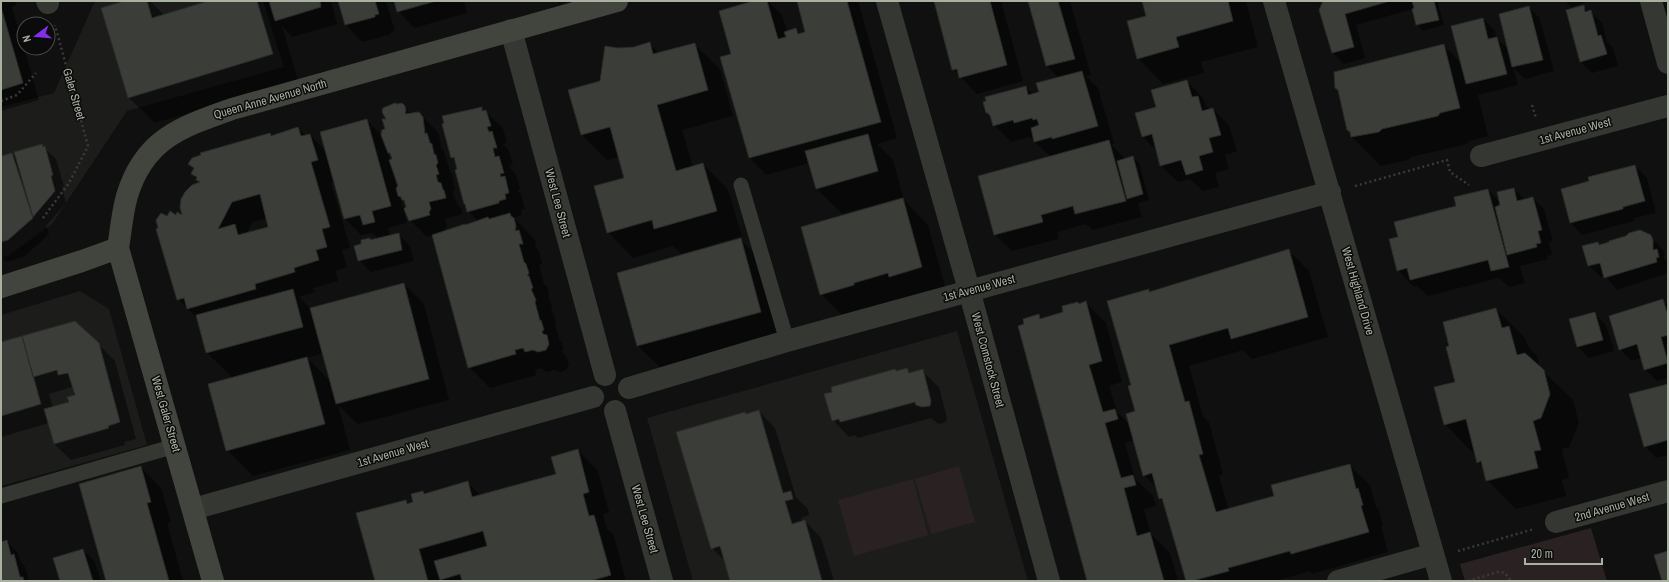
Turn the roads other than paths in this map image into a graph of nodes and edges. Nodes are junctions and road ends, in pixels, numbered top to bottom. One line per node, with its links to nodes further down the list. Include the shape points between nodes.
1 (617, 1): 5 (main road, Queen Anne Avenue North)
2 (887, 1): 13 (street, West Comstock Street)
3 (1274, 1): 10 (street, West Highland Drive)
4 (1651, 1): 6 (street)
5 (511, 30): 11 (main road, Queen Anne Avenue North, via 232,109 172,133 150,151 135,174 126,197); 15 (street, West Lee Street)
6 (1668, 63)
7 (1668, 106): 8 (street, 1st Avenue West)
8 (1481, 156)
9 (741, 185): 14 (lane)
10 (1330, 192): 13 (street, 1st Avenue West); 24 (street, West Highland Drive)
11 (118, 248): 12 (main road); 19 (main road, West Galer Street)
12 (1, 287)
13 (969, 290): 14 (street, 1st Avenue West); 27 (street, West Comstock Street)
14 (786, 341): 16 (street, 1st Avenue West)
15 (605, 375): 16 (street, via 620,376); 17 (street, via 593,386)
16 (629, 388): 18 (street, via 627,402)
17 (593, 397): 18 (street, via 602,409); 22 (street, 1st Avenue West)
18 (615, 411): 26 (street, West Lee Street)
19 (175, 446): 21 (lane); 22 (main road, West Galer Street)
20 (1668, 491): 23 (street, 2nd Avenue West)
21 (1, 496)
22 (192, 509): 25 (main road, West Galer Street)
23 (1547, 525)
24 (1433, 554): 28 (street); 29 (street, West Highland Drive)
25 (213, 581)
26 (662, 581)
27 (1049, 581)
28 (1338, 581)
29 (1441, 581)

